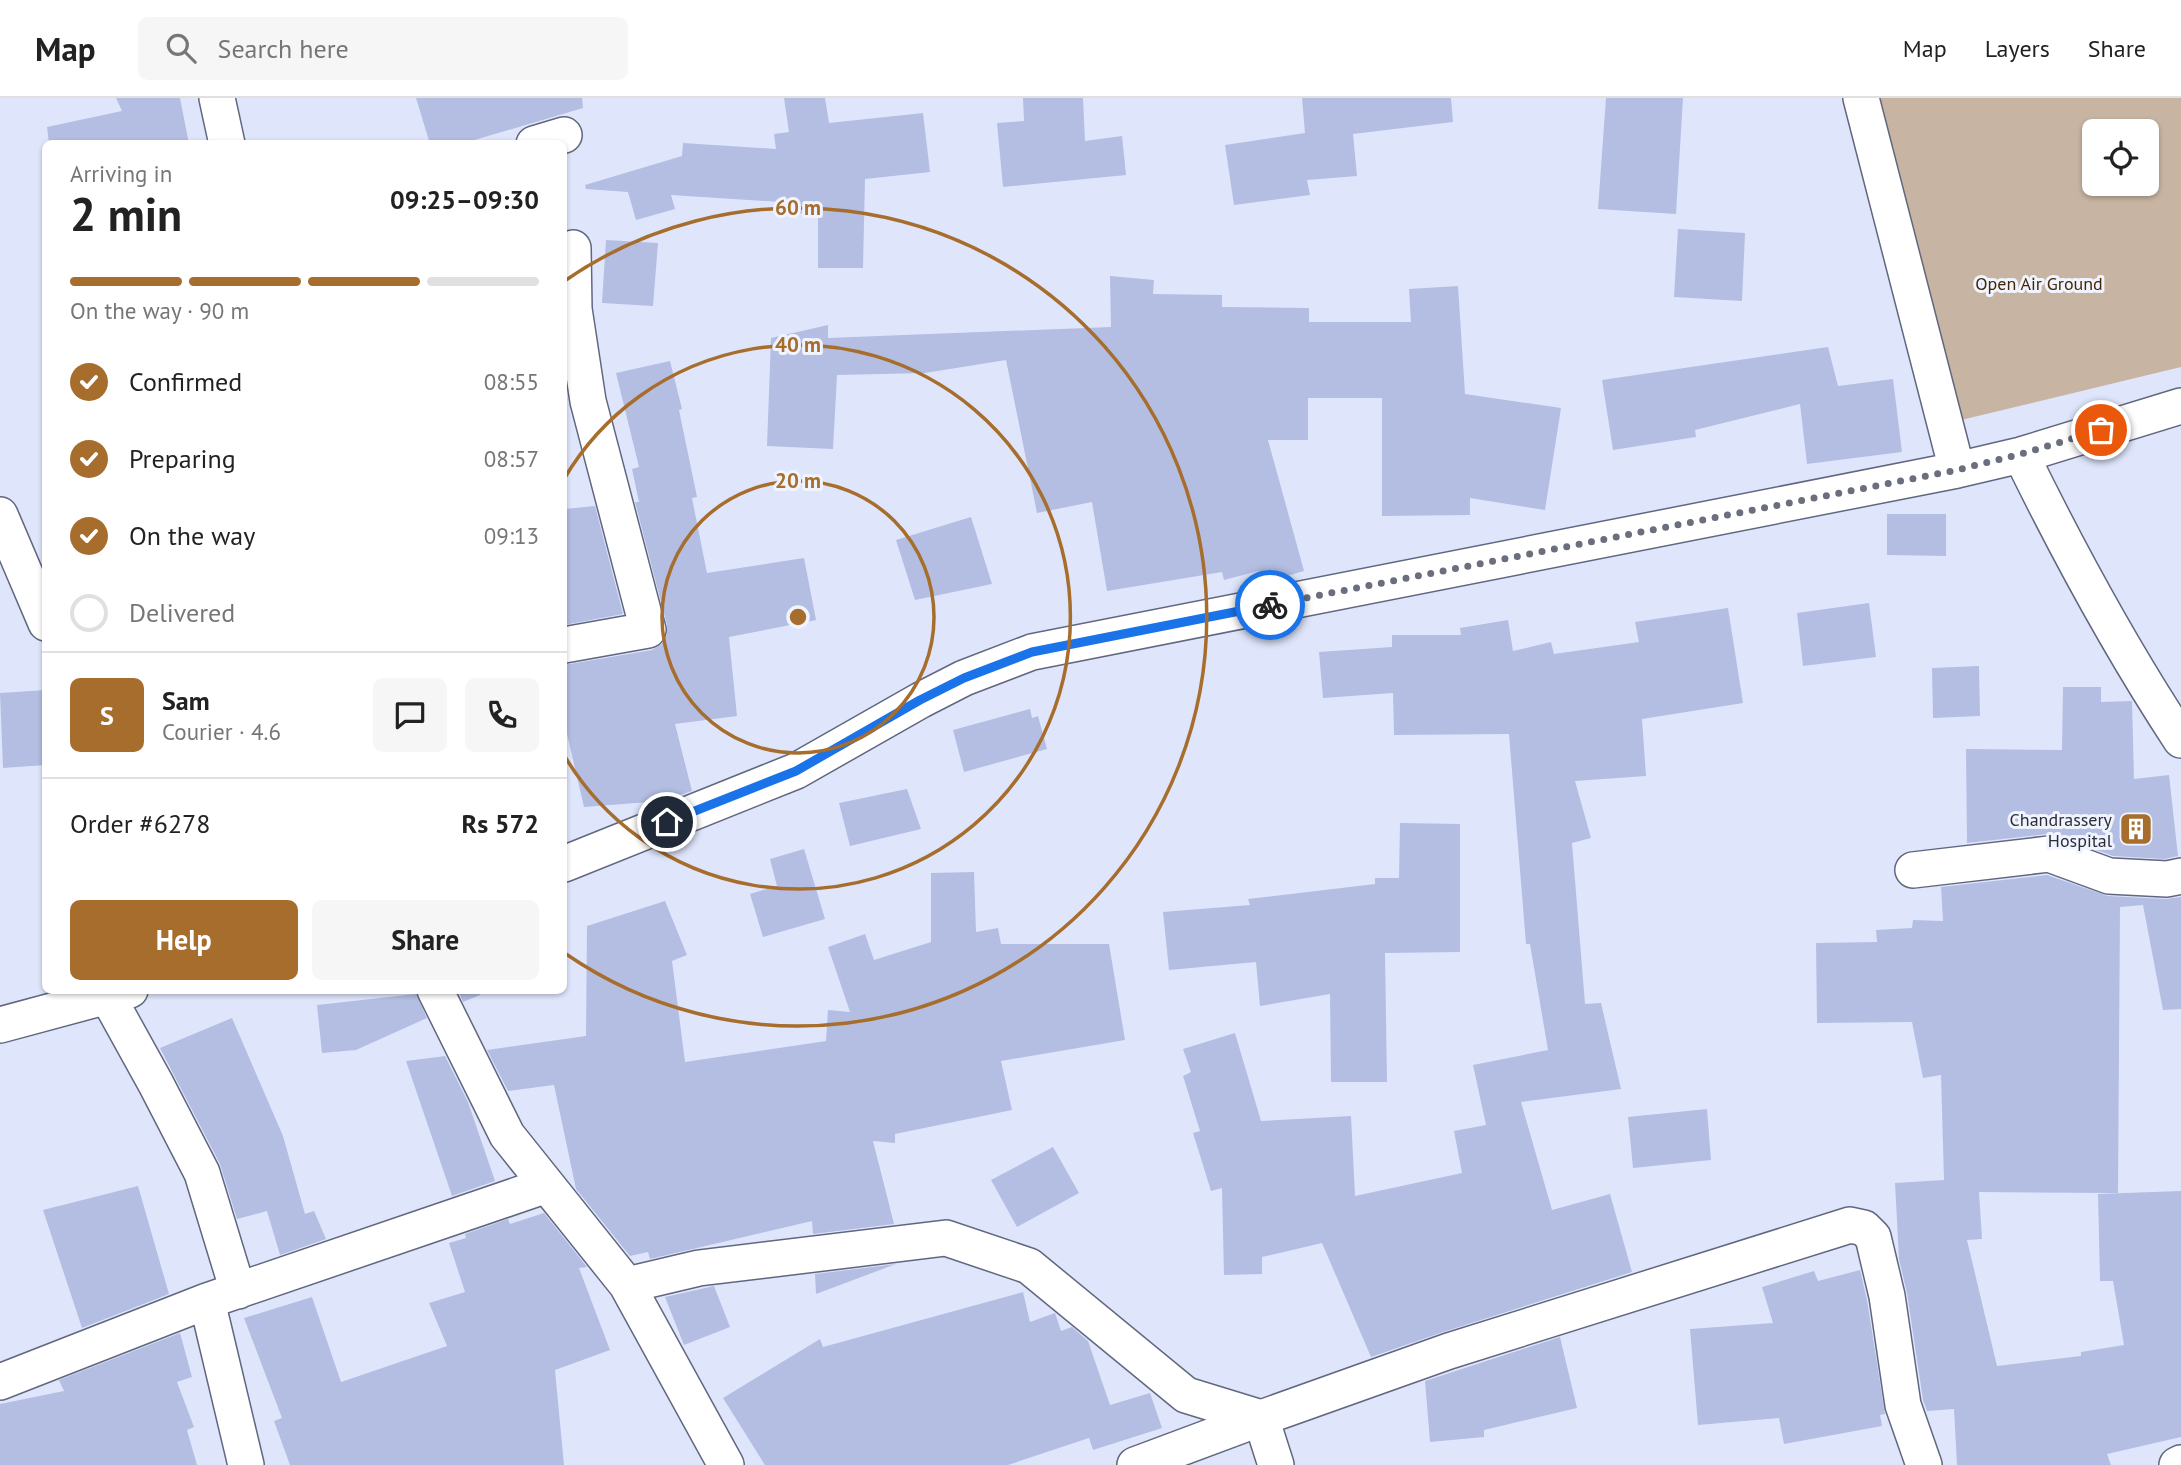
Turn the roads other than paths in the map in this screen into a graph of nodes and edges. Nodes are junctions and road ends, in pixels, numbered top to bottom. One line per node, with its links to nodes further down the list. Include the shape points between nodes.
1 (217, 98): 3 (street)
2 (1861, 98): 8 (street)
3 (226, 140)
4 (573, 248): 5 (street)
5 (569, 310): 11 (street, via 648,631)
6 (2181, 406): 7 (street)
7 (2021, 454): 8 (street); 12 (street, via 2082,576)
8 (1957, 470): 13 (street, via 1032,652 920,700 796,771)
9 (0, 515): 10 (street)
10 (42, 613)
11 (567, 644)
12 (2181, 740)
13 (567, 863)
14 (1913, 870): 15 (street, via 2049,854 2109,876)
15 (2181, 876)
16 (106, 994): 19 (street)
17 (114, 994): 22 (street, via 202,1172)
18 (437, 994): 20 (street, via 507,1135)
19 (0, 1025)
20 (547, 1185): 21 (street); 22 (street)
21 (627, 1285): 24 (street, via 699,1268 946,1238 1029,1266 1186,1395); 26 (street)
22 (222, 1296): 23 (street); 25 (street)
23 (0, 1382)
24 (1261, 1418): 27 (street); 28 (street); 29 (street, via 1448,1351 1850,1225 1864,1228 1873,1237 1903,1405)
25 (246, 1465)
26 (726, 1465)
27 (1135, 1465)
28 (1276, 1465)
29 (1924, 1465)

